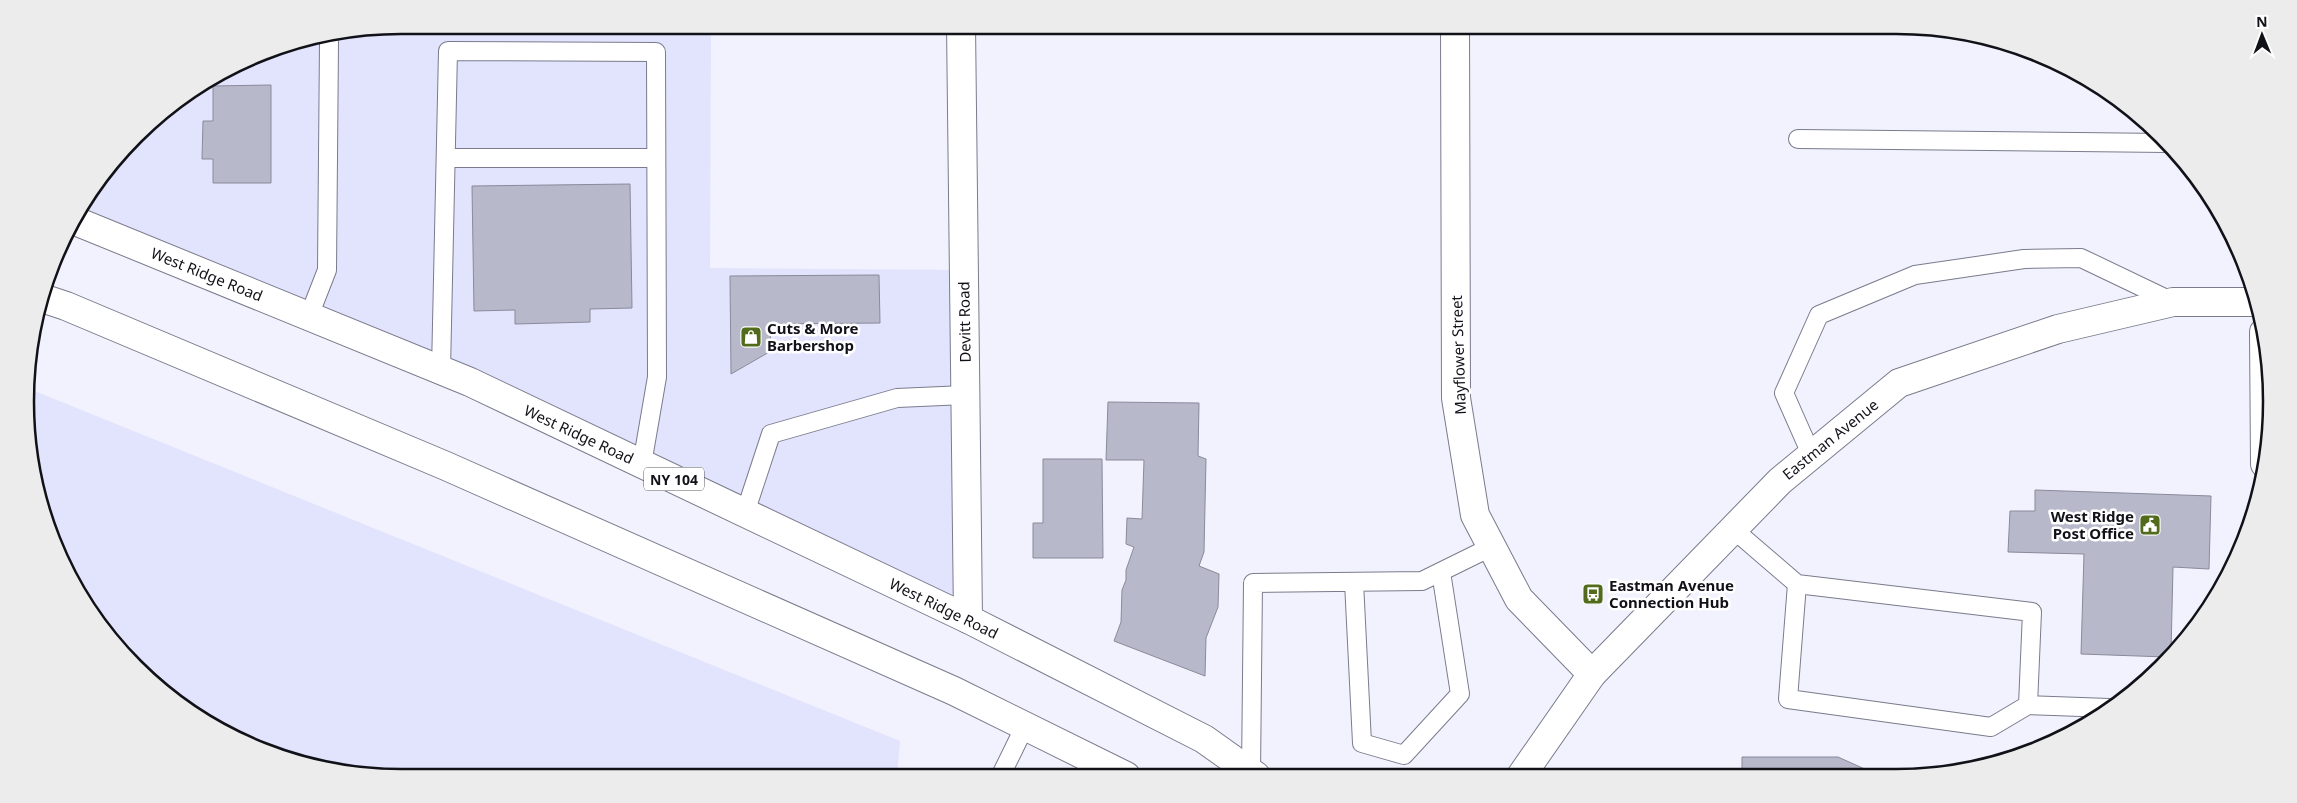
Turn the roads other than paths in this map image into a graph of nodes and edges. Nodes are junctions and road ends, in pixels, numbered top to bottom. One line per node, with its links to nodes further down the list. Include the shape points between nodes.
1 (961, 34): 14 (main road, Devitt Road)
2 (1454, 34): 19 (main road, Mayflower Street, via 1456,398 1475,515)
3 (329, 42): 12 (lane, via 327,270)
4 (1798, 139): 5 (lane)
5 (2158, 143)
6 (446, 158): 7 (lane); 7 (lane, via 448,51 656,52); 13 (lane)
7 (656, 158): 16 (lane, via 657,377)
8 (80, 223): 12 (main road, West Ridge Road / NY 104)
9 (48, 300): 27 (main road, via 446,466 954,691)
10 (2173, 302): 11 (main road, Eastman Avenue); 15 (main road, Eastman Avenue, via 2058,329 1899,383); 15 (lane, via 2081,258 2024,259 1915,275 1819,315 1784,393)
11 (2250, 302)
12 (309, 316): 13 (main road, West Ridge Road / NY 104)
13 (441, 370): 16 (main road, West Ridge Road / NY 104)
14 (965, 395): 17 (lane, via 897,398 770,434); 23 (main road, Devitt Road)
15 (1811, 454): 18 (main road, Eastman Avenue)
16 (642, 464): 17 (main road, West Ridge Road / NY 104)
17 (745, 513): 23 (main road, West Ridge Road / NY 104)
18 (1733, 529): 22 (lane); 24 (main road, Eastman Avenue)
19 (1491, 547): 20 (lane); 24 (main road, Mayflower Street, via 1518,599)
20 (1441, 572): 21 (lane, via 1422,581); 21 (lane, via 1460,694 1404,755 1362,743)
21 (1354, 582): 31 (lane, via 1252,583)
22 (1797, 584): 25 (lane, via 2032,612); 25 (lane, via 1788,699 1991,727)
23 (968, 619): 30 (main road, West Ridge Road / NY 104, via 1204,739)
24 (1592, 674): 32 (main road, Eastman Avenue)
25 (2028, 705): 26 (lane)
26 (2099, 708)
27 (1025, 726): 28 (main road); 29 (lane)
28 (1087, 768)
29 (1004, 769)
30 (1246, 769)
31 (1254, 769)
32 (1526, 769)

